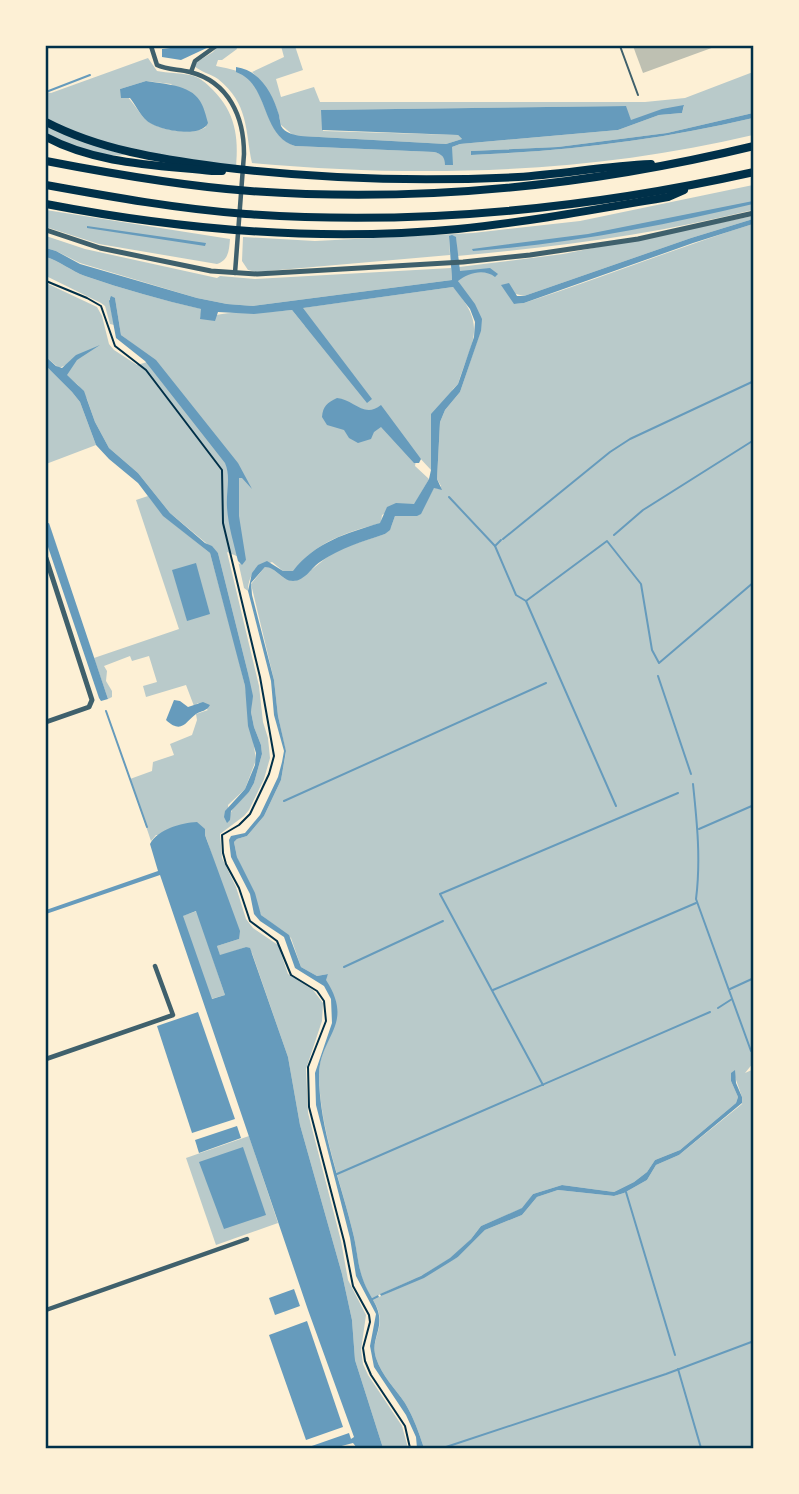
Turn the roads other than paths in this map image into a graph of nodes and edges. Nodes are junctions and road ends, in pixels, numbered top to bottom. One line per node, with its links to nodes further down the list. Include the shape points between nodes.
1 (151, 46): 4 (street, via 157,65)
2 (216, 46): 4 (street, via 195,61)
3 (620, 46): 5 (lane)
4 (191, 72): 18 (street, via 216,85 230,99 244,135)
5 (638, 95)
6 (46, 122): 11 (highway, via 111,148)
7 (46, 137): 11 (highway, via 63,147 106,158 212,172)
8 (754, 146): 10 (highway)
9 (46, 161): 10 (highway, via 248,191 368,194 446,193)
10 (684, 163): 11 (highway, via 443,180)
11 (239, 169)
12 (754, 172): 14 (highway)
13 (46, 185): 14 (highway, via 245,214 446,216)
14 (696, 185): 15 (highway, via 668,197 447,230 245,231)
15 (46, 204)
16 (754, 213): 18 (street, via 626,241 530,255)
17 (46, 230): 18 (street, via 100,247)
18 (235, 274)
19 (46, 558): 20 (street, via 92,700 89,707)
20 (46, 722)
21 (155, 966): 22 (street, via 173,1015)
22 (46, 1059)
23 (247, 1239): 24 (street)
24 (46, 1310)

